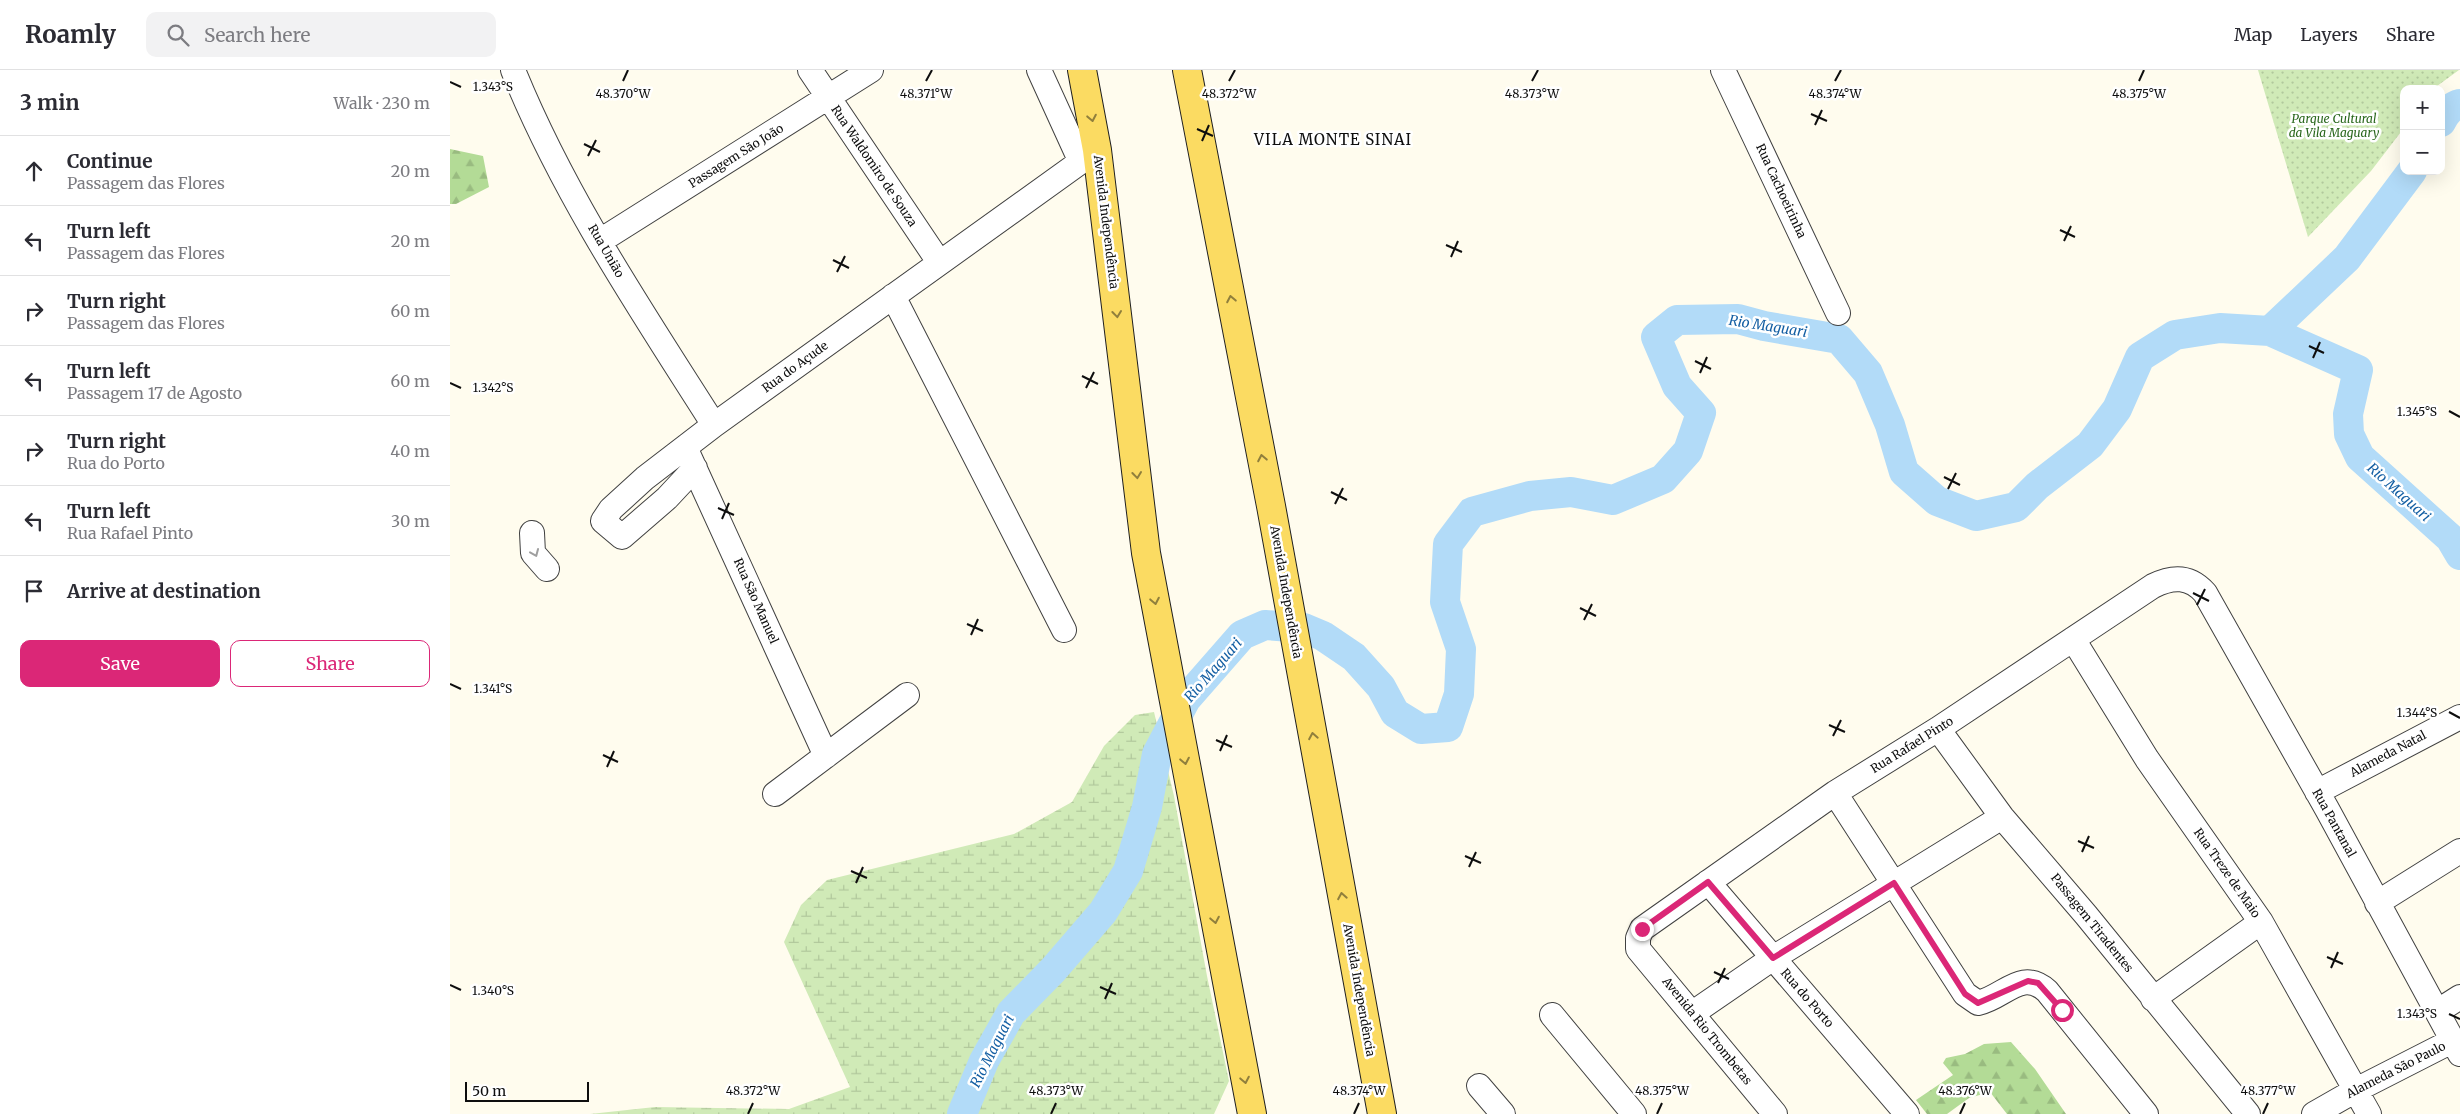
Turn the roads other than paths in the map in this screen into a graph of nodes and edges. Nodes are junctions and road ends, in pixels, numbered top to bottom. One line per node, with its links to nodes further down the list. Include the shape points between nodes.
1 (513, 70): 10 (street, Rua União, via 532,118)
2 (810, 70): 8 (street, Rua Waldomiro de Souza)
3 (871, 70): 8 (street, Passagem São João)
4 (1039, 70): 9 (street)
5 (1082, 70): 9 (main road, Avenida Independência, one-way to 9)
6 (1724, 70): 13 (street, Rua Cachoeirinha)
7 (1191, 72): 44 (main road, Avenida Independência, one-way to 7)
8 (828, 99): 10 (street, Passagem São João); 11 (street, Rua Waldomiro de Souza)
9 (1088, 155): 11 (street, Rua do Açude, via 1004,219); 45 (main road, Avenida Independência, one-way to 45, via 1146,553)
10 (600, 241): 14 (street, Rua União)
11 (939, 262): 12 (street, Rua do Açude)
12 (893, 296): 14 (street, Rua do Açude); 19 (street)
13 (1838, 313)
14 (714, 425): 15 (street, Rua do Açude)
15 (690, 458): 24 (street, Rua São Manuel)
16 (532, 533): 17 (street, one-way to 17, via 533,553)
17 (547, 569)
18 (2205, 593): 20 (street, Rua Rafael Pinto, via 2196,583 2186,579 2165,580); 25 (street, Rua Pantanal)
19 (1064, 630)
20 (2073, 639): 23 (street, Rua Rafael Pinto); 33 (street, Rua Treze de Maio, via 2147,759)
21 (907, 695): 24 (street)
22 (2460, 717): 25 (street, Alameda Natal)
23 (1938, 729): 26 (street, Rua Rafael Pinto); 28 (street, Passagem Tiradentes)
24 (826, 756): 27 (street)
25 (2316, 792): 32 (street, Rua Pantanal)
26 (1835, 793): 30 (street, Rua Rafael Pinto); 31 (street)
27 (775, 794)
28 (2002, 817): 31 (street); 37 (street, Passagem Tiradentes)
29 (2460, 852): 32 (street)
30 (1708, 882): 34 (street, Rua Rafael Pinto, via 1642,929); 35 (street, Rua do Porto)
31 (1894, 883): 35 (street); 50 (street, via 1965,994 1978,1003 2028,981 2038,983)
32 (2377, 903): 38 (street, Rua Pantanal)
33 (2261, 922): 37 (street); 43 (street, Rua Treze de Maio)
34 (1638, 949): 39 (street, Avenida Rio Trombetas)
35 (1773, 958): 39 (street); 49 (street, Rua do Porto)
36 (2460, 997): 38 (street)
37 (2153, 999): 51 (street, Passagem Tiradentes)
38 (2438, 1011): 41 (street, Rua Pantanal)
39 (1693, 1013): 48 (street, Avenida Rio Trombetas)
40 (1552, 1015): 47 (street)
41 (2456, 1047): 43 (street, Alameda São Paulo)
42 (1480, 1086): 46 (street)
43 (2356, 1090): 52 (street, Alameda São Paulo); 53 (street, Rua Treze de Maio)
44 (1380, 1106)
45 (1252, 1114)
46 (1503, 1114)
47 (1634, 1114)
48 (1775, 1114)
49 (1907, 1114)
50 (2146, 1114)
51 (2248, 1114)
52 (2314, 1114)
53 (2369, 1114)

